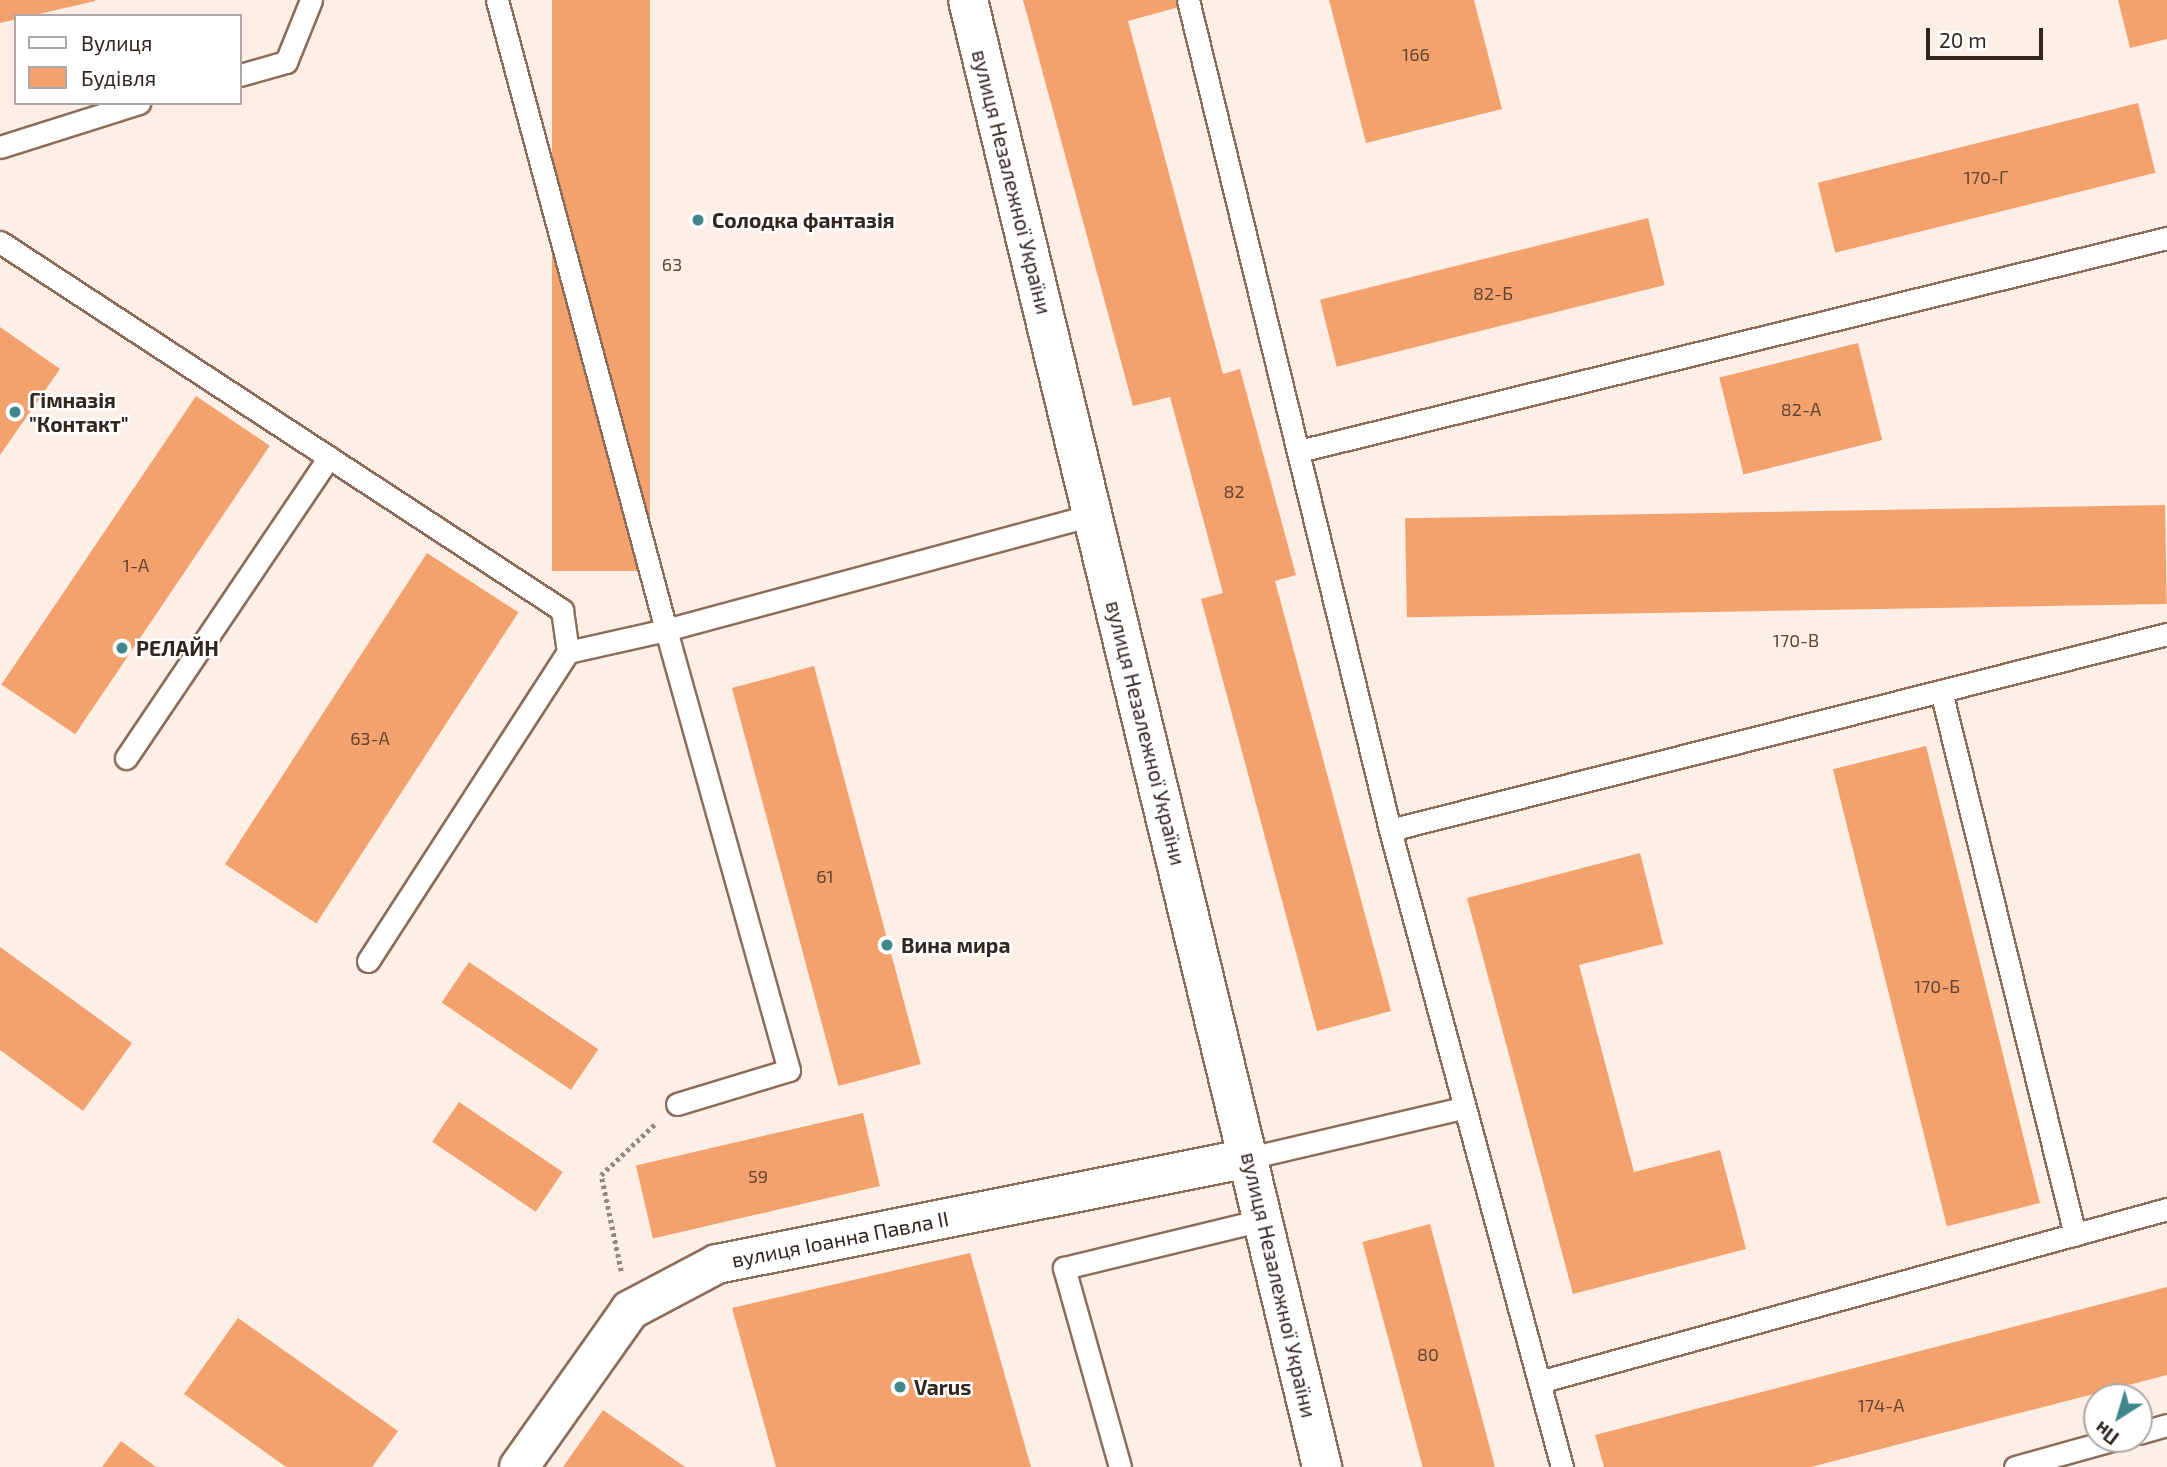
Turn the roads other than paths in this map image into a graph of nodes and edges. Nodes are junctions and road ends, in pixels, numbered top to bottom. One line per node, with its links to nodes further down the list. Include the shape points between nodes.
1 (311, 0): 5 (lane, via 286,62)
2 (497, 0): 13 (lane)
3 (968, 0): 12 (street, вулиця Незалежної України)
4 (1188, 0): 10 (lane)
5 (242, 74)
6 (133, 105): 7 (lane)
7 (0, 147)
8 (2167, 238): 10 (lane)
9 (0, 242): 11 (lane)
10 (1299, 451): 18 (lane)
11 (329, 457): 15 (lane, via 562,610); 17 (lane)
12 (1093, 515): 13 (lane); 22 (street, вулиця Незалежної України)
13 (666, 630): 15 (lane); 20 (lane, via 789,1070)
14 (2167, 634): 16 (lane)
15 (568, 652): 19 (lane)
16 (1941, 691): 18 (lane); 25 (lane)
17 (126, 758)
18 (1390, 830): 21 (lane)
19 (368, 961)
20 (677, 1104)
21 (1463, 1108): 22 (lane); 26 (lane)
22 (1249, 1158): 24 (street, вулиця Незалежної України); 28 (street, вулиця Іоанна Павла ІІ, via 717,1264 630,1310)
23 (2167, 1209): 25 (lane)
24 (1263, 1220): 29 (lane, via 1064,1268); 30 (street, вулиця Незалежної України)
25 (2076, 1235): 26 (lane)
26 (1539, 1382): 31 (lane)
27 (2083, 1448): 32 (lane)
28 (519, 1467)
29 (1120, 1467)
30 (1322, 1467)
31 (1562, 1467)
32 (2015, 1467)

